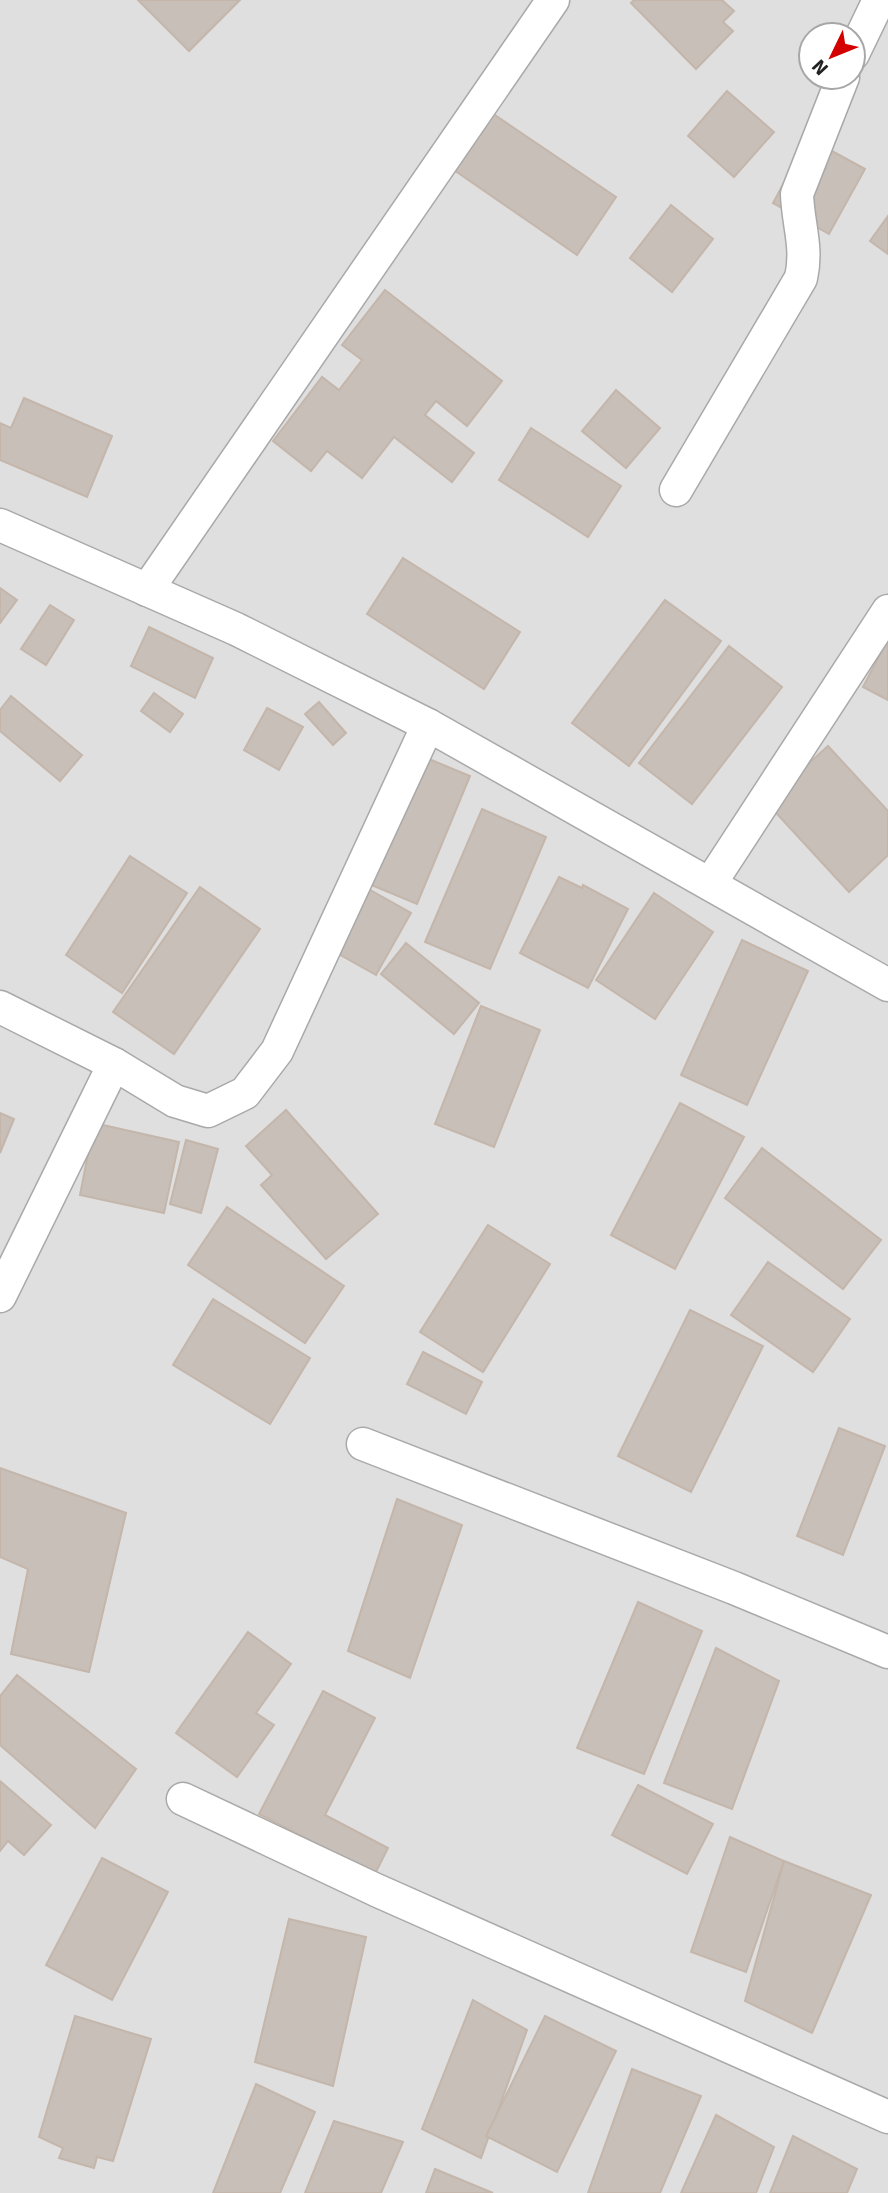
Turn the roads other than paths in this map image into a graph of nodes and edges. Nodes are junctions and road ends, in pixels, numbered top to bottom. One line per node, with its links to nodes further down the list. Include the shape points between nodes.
1 (553, 0): 7 (street)
2 (879, 0): 3 (street)
3 (867, 25)
4 (837, 91): 5 (street, via 797,194 805,244 801,278)
5 (676, 490)
6 (0, 525): 7 (street)
7 (147, 590): 9 (street)
8 (888, 611): 10 (street)
9 (428, 725): 10 (street); 13 (street, via 277,1051 245,1093 208,1111 175,1101)
10 (710, 884): 11 (street)
11 (888, 985)
12 (0, 1007): 13 (street)
13 (114, 1065): 14 (street)
14 (0, 1296)
15 (363, 1444): 16 (street)
16 (888, 1652)
17 (183, 1799): 18 (street)
18 (888, 2118)

